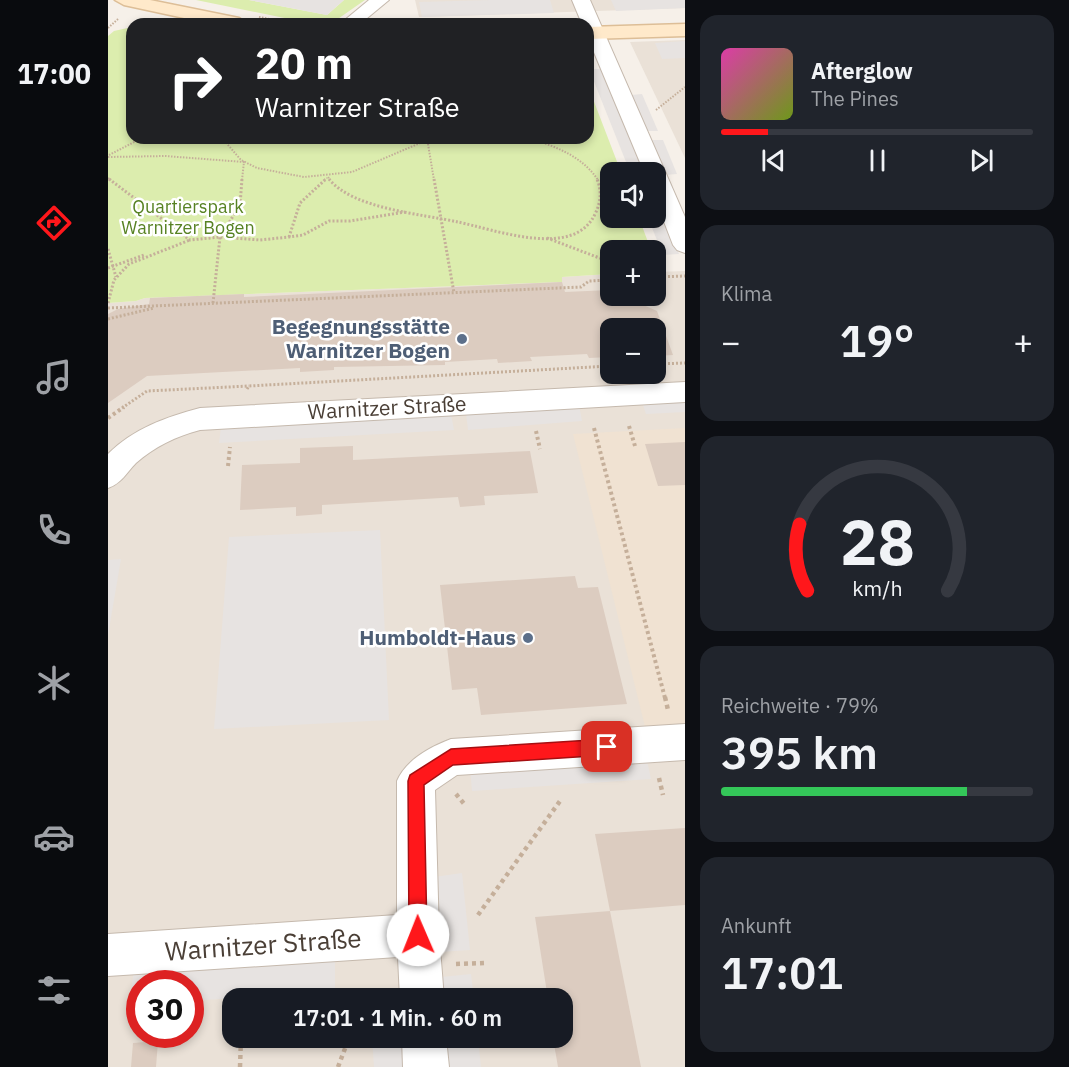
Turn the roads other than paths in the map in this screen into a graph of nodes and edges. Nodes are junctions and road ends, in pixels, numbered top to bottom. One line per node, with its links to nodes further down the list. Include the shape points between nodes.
1 (124, 0): 4 (street); 5 (street)
2 (380, 0): 6 (street)
3 (581, 0): 7 (street)
4 (111, 17)
5 (210, 18)
6 (357, 18)
7 (586, 18)
8 (685, 30): 9 (street)
9 (594, 33)
10 (594, 40): 11 (street)
11 (650, 162)
12 (666, 199): 13 (street)
13 (685, 244)
14 (685, 392): 15 (street, Warnitzer Straße, via 200,419 180,424 134,449)
15 (108, 476)
16 (677, 729): 17 (street, via 451,757 416,781)
17 (418, 935): 18 (street, Warnitzer Straße); 19 (street)
18 (108, 955)
19 (421, 988)
20 (425, 1048): 21 (street)
21 (426, 1067)

